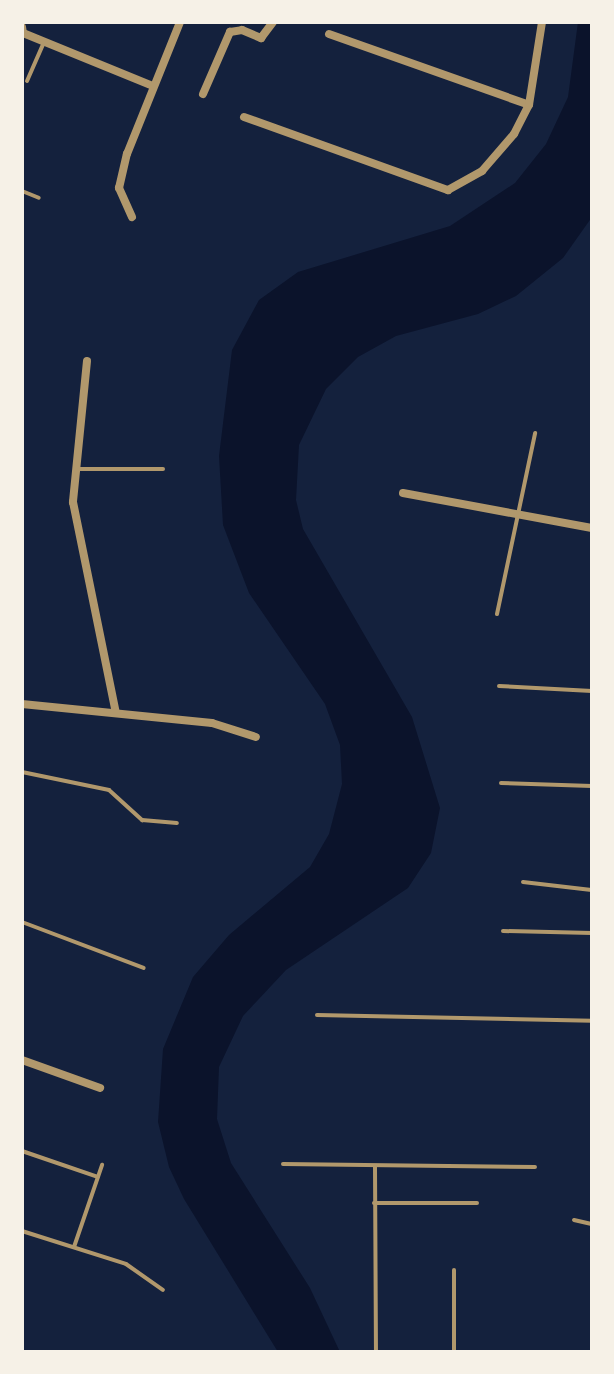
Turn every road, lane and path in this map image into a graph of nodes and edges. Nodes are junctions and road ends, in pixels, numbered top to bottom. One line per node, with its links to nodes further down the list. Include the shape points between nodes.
1 (180, 22): 8 (street)
2 (273, 22): 9 (street, via 261,38 242,30 230,32)
3 (542, 22): 10 (street)
4 (22, 27): 6 (street, via 23,33)
5 (329, 34): 10 (street)
6 (44, 42): 7 (lane); 8 (street)
7 (27, 81)
8 (153, 86): 14 (street, via 119,188)
9 (203, 94)
10 (529, 105): 11 (street, via 497,156 448,190)
11 (244, 117)
12 (22, 191): 13 (lane)
13 (39, 198)
14 (132, 217)
15 (87, 361): 17 (street)
16 (535, 433): 20 (lane)
17 (76, 469): 18 (lane); 26 (street, via 78,541)
18 (163, 469)
19 (403, 493): 20 (street)
20 (517, 515): 21 (street); 22 (lane)
21 (592, 528)
22 (497, 614)
23 (499, 686): 24 (lane)
24 (592, 691)
25 (22, 705): 26 (street)
26 (116, 713): 27 (street, via 212,723)
27 (256, 737)
28 (22, 772): 31 (lane, via 109,790 142,820)
29 (501, 783): 30 (lane)
30 (592, 786)
31 (177, 823)
32 (523, 882): 33 (lane)
33 (592, 890)
34 (22, 922): 37 (lane)
35 (503, 931): 36 (lane)
36 (592, 933)
37 (144, 968)
38 (317, 1015): 39 (lane)
39 (592, 1021)
40 (22, 1060): 41 (street)
41 (100, 1088)
42 (22, 1151): 47 (lane)
43 (283, 1164): 45 (lane)
44 (102, 1165): 47 (lane)
45 (375, 1166): 46 (lane); 48 (lane)
46 (535, 1167)
47 (98, 1177): 53 (lane)
48 (374, 1203): 49 (lane); 56 (lane)
49 (477, 1203)
50 (574, 1220): 51 (lane)
51 (592, 1224)
52 (22, 1231): 53 (lane)
53 (74, 1247): 55 (lane, via 126,1264)
54 (454, 1270): 57 (lane)
55 (163, 1290)
56 (376, 1352)
57 (454, 1352)

